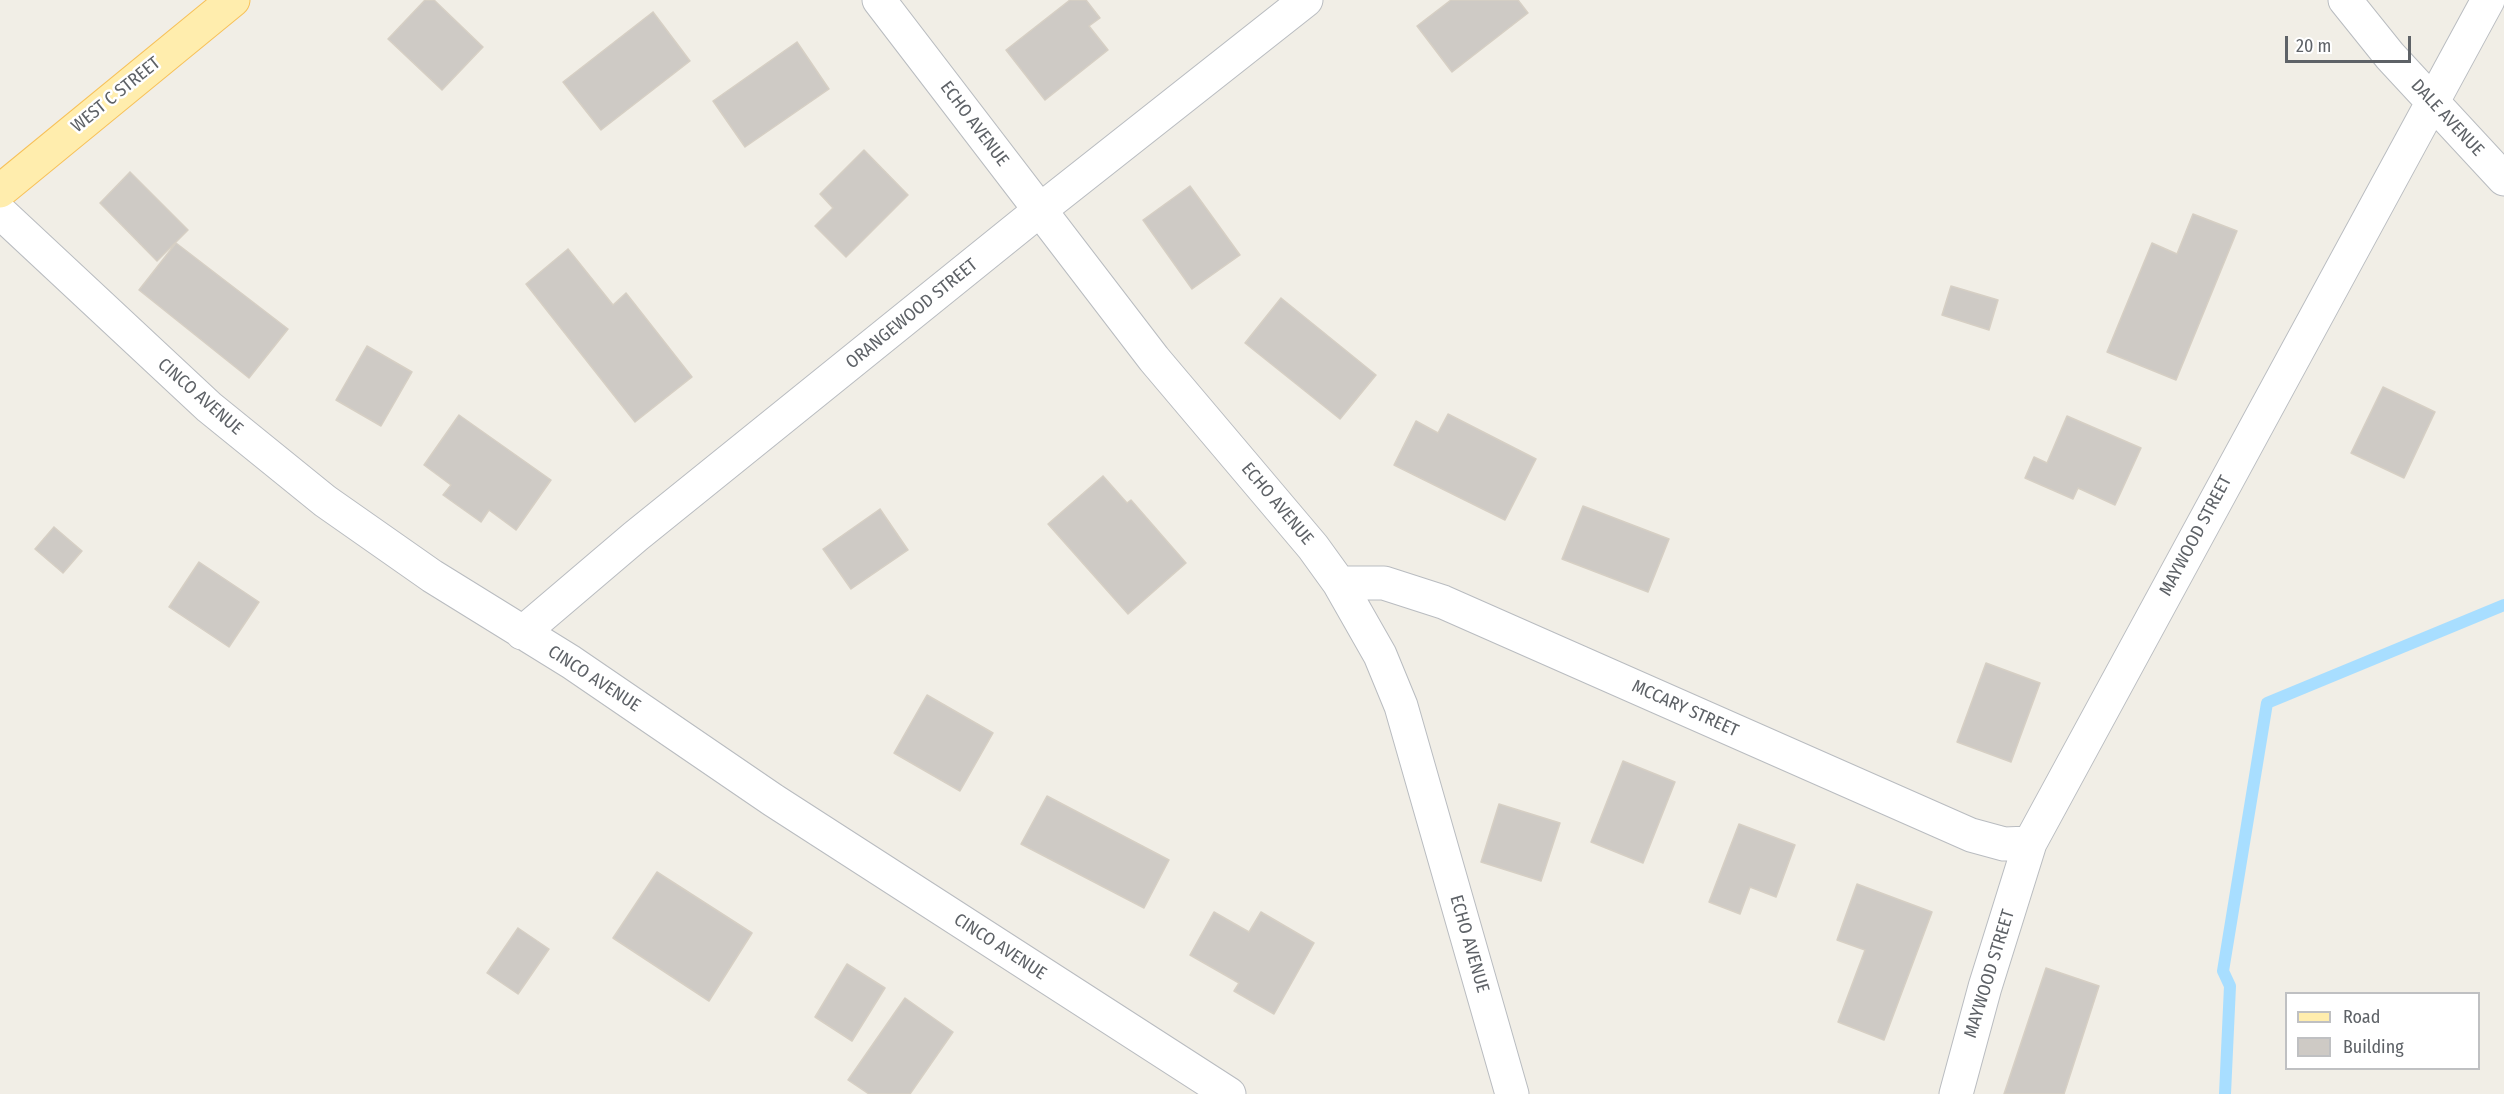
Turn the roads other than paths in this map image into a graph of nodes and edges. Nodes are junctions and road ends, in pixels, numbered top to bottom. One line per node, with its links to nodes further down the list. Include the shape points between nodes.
1 (233, 0): 8 (main road, WEST C STREET)
2 (879, 0): 9 (street, ECHO AVENUE)
3 (1306, 0): 9 (street, ORANGEWOOD STREET)
4 (2345, 0): 6 (street, DALE AVENUE)
5 (2488, 0): 6 (street, MAYWOOD STREET)
6 (2431, 101): 7 (street, DALE AVENUE); 13 (street, MAYWOOD STREET)
7 (2504, 179)
8 (0, 191)
9 (1040, 210): 11 (street, ECHO AVENUE, via 1154,359); 12 (street, ORANGEWOOD STREET, via 636,536)
10 (0, 212): 12 (street, CINCO AVENUE, via 208,407 335,508)
11 (1339, 583): 13 (street, MCCARY STREET, via 1384,583 1443,602 1971,835 2004,844); 15 (street, ECHO AVENUE, via 1380,655 1401,706)
12 (522, 633): 14 (street, CINCO AVENUE)
13 (2030, 843): 16 (street, MAYWOOD STREET)
14 (1229, 1094)
15 (1512, 1094)
16 (1956, 1094)

